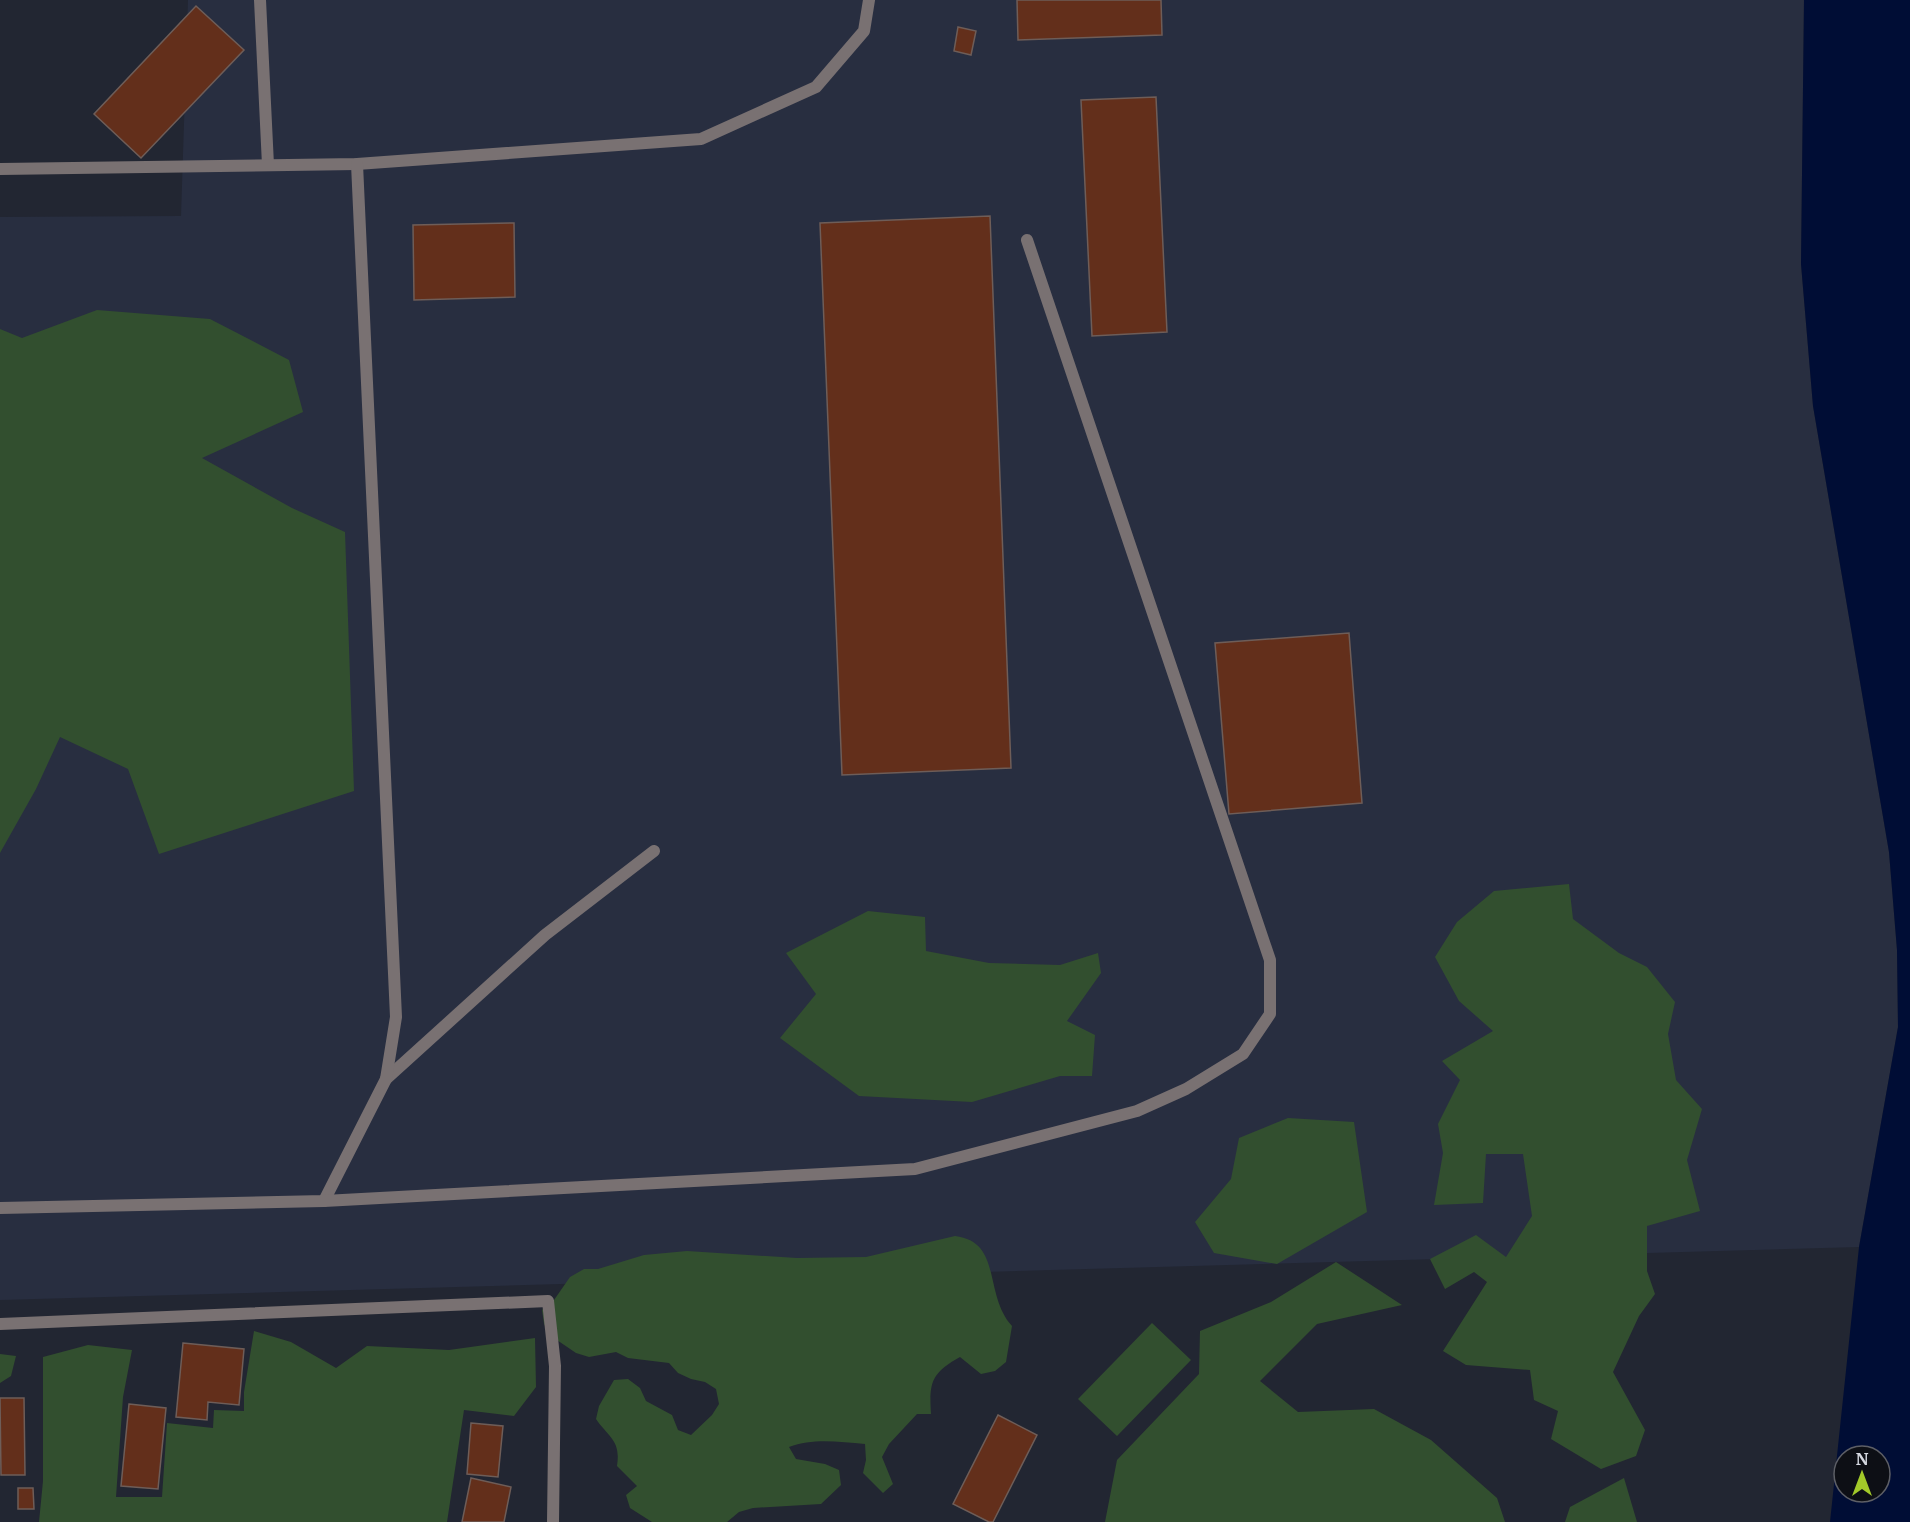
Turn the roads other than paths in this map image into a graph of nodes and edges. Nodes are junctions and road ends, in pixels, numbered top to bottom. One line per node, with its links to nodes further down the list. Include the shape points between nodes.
1 (260, 0): 4 (street)
2 (869, 0): 3 (street, via 864,31 816,87 701,140)
3 (357, 164): 4 (street); 8 (street, via 396,1017)
4 (268, 165): 5 (street)
5 (0, 169)
6 (1027, 240): 9 (street, via 1270,960 1270,1014 1243,1054 1186,1089 1137,1112 915,1169)
7 (654, 851): 8 (street, via 545,935)
8 (386, 1079): 9 (street)
9 (324, 1201): 10 (street)
10 (0, 1208)
11 (0, 1324): 12 (street, via 548,1300 555,1366)
12 (553, 1522)

